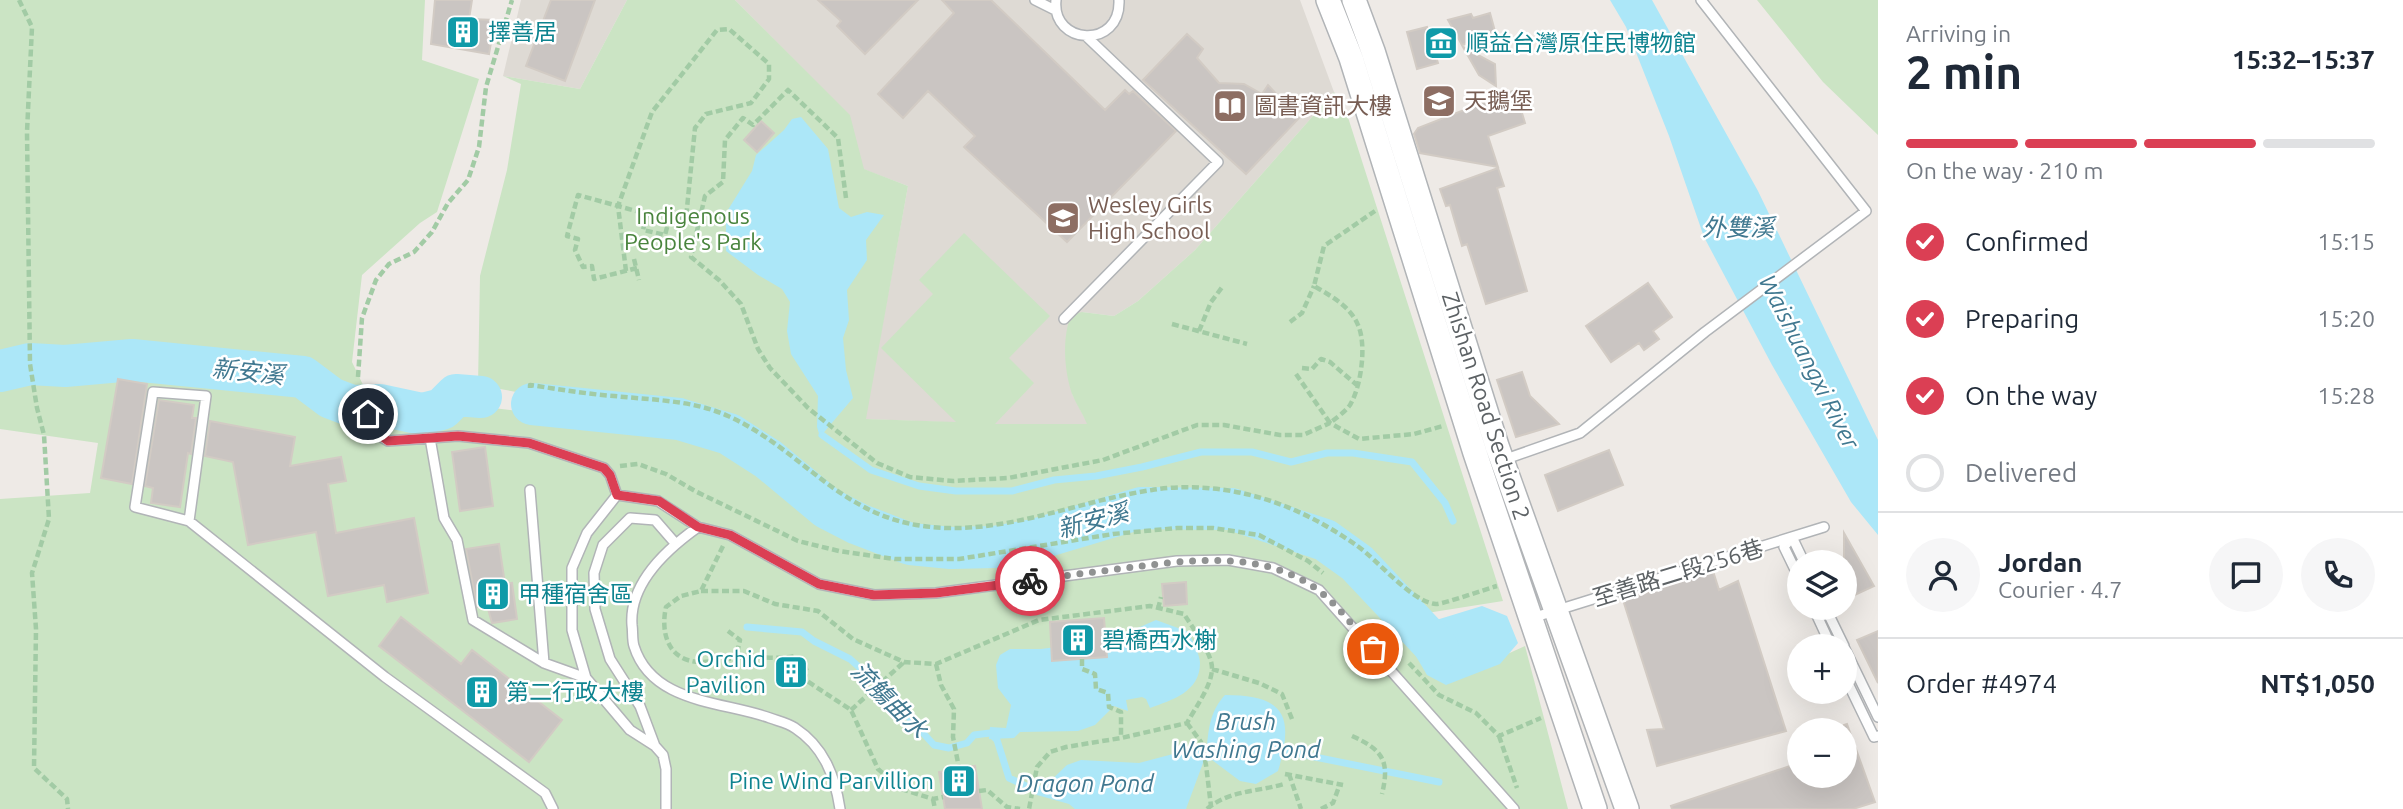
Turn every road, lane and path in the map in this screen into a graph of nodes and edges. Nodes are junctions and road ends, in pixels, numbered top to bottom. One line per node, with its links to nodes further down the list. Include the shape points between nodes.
1 (19, 0): 79 (path, via 33,27 27,132 30,364 44,435 49,519 32,573 34,768 67,799)
2 (512, 0): 30 (path, via 486,87 479,147 468,180 432,232 414,251 389,264 367,299)
3 (1035, 0): 8 (lane)
4 (1119, 0): 9 (lane, via 1114,23)
5 (1328, 0): 34 (street, Zhishan Road Section 2)
6 (1354, 0): 34 (street, Zhishan Road Section 2, via 1373,51)
7 (1701, 0): 34 (lane, via 1866,211 1580,433)
8 (1056, 5): 9 (lane, via 1067,29)
9 (1087, 37): 21 (lane, via 1218,162)
10 (846, 198): 13 (path, via 838,138 788,90 753,125 743,118 725,140 723,182 705,196)
11 (618, 206): 14 (path, via 647,214 643,230 665,235 669,220); 14 (path, via 652,112 717,30 729,29 769,64 769,79 751,103 706,114 695,128); 17 (path); 17 (path, via 578,195 567,236 578,239 575,250 583,267 592,266 594,279)
12 (1375, 211): 20 (path, via 1324,246)
13 (700, 214): 14 (path); 31 (path, via 691,257 741,304 770,368 832,428 877,463 910,477 953,481 1008,478 1102,460 1197,425 1303,435)
14 (686, 218)
15 (634, 258): 16 (path)
16 (637, 268): 17 (path); 18 (path)
17 (626, 271)
18 (639, 279)
19 (1223, 286): 24 (path)
20 (1314, 286): 22 (path, via 1302,313); 28 (path, via 1340,301 1358,326 1363,354)
21 (1064, 319)
22 (1290, 323)
23 (1171, 324): 24 (path)
24 (1199, 331): 25 (path)
25 (1247, 344)
26 (1302, 368): 28 (path, via 1312,369 1321,359)
27 (1296, 374): 31 (path)
28 (1358, 386): 31 (path, via 1349,406)
29 (530, 388): 45 (path, via 709,408 750,427 848,499 872,512 925,527 971,527 1042,516 1154,489 1195,488 1246,494 1327,525 1414,595 1436,604)
30 (359, 392): 33 (lane, via 376,432 388,441)
31 (1330, 423): 32 (path, via 1359,439)
32 (1444, 426)
33 (430, 438): 36 (lane, via 529,443 604,468); 55 (lane, via 444,518 457,541 473,620)
34 (1491, 464): 49 (street, Zhishan Road Section 2); 50 (street, Zhishan Road Section 2)
35 (530, 490): 55 (lane)
36 (617, 495): 38 (lane, via 659,501); 59 (lane, via 587,533 572,568 572,630)
37 (189, 522): 37 (lane, via 206,396 153,392 135,507); 80 (lane, via 386,677 545,793)
38 (698, 527): 42 (lane); 88 (lane, via 730,535 819,584 874,595 936,593 1177,561 1228,559 1273,568 1319,590)
39 (1824, 527): 40 (lane, 至善路二段256巷)
40 (1792, 537): 43 (lane); 44 (lane, via 1784,547); 49 (lane, 至善路二段256巷)
41 (726, 542): 46 (path)
42 (675, 544): 69 (lane, via 655,520 630,518 603,545 594,573 595,609 610,659 640,706); 82 (lane, via 643,582 631,610 634,646 648,671 671,691 793,726 815,743 830,768)
43 (1798, 550)
44 (1787, 553)
45 (1497, 586)
46 (701, 591): 52 (path, via 681,596 666,607 667,642 677,656 699,662); 54 (path, via 744,591 775,604 818,611 853,639)
47 (1161, 597): 48 (path)
48 (1158, 609): 56 (path, via 1150,606 1039,620); 57 (path, via 1184,614 1210,657)
49 (1556, 610): 50 (lane, 至善路二段256巷); 78 (street, Zhishan Road Section 2)
50 (1531, 618): 78 (street, Zhishan Road Section 2)
51 (728, 631): 52 (path, via 740,640)
52 (736, 657): 61 (path, via 794,656 804,662 804,679)
53 (1082, 659): 68 (path, via 1083,669 1095,674 1096,689 1108,693 1109,707 1121,712)
54 (904, 662): 56 (path); 61 (path)
55 (544, 663): 59 (lane)
56 (936, 664): 70 (path, via 954,709)
57 (1212, 669): 63 (path, via 1282,695); 64 (path)
58 (1857, 673): 62 (lane)
59 (586, 678): 69 (lane, via 631,730)
60 (1857, 702): 67 (lane, via 1874,737)
61 (851, 710): 75 (path, via 878,769 901,789)
62 (1878, 717)
63 (1292, 719)
64 (1187, 723): 68 (path); 77 (path, via 1201,741)
65 (1352, 736): 73 (path, via 1382,756 1387,769)
66 (1499, 736): 76 (path)
67 (1878, 736)
68 (1121, 738): 85 (path, via 1050,752 1037,767)
69 (655, 746): 81 (lane, via 666,769)
70 (959, 768)
71 (1284, 784): 77 (path, via 1240,792)
72 (979, 791): 84 (path, via 987,790 1007,807)
73 (1382, 794)
74 (943, 797): 75 (path)
75 (933, 799): 83 (path)
76 (1521, 800)
77 (1209, 807)
78 (1616, 807)
79 (68, 809)
80 (553, 809)
81 (666, 809)
82 (840, 809)
83 (935, 809)
84 (1020, 809)
85 (1030, 809)
86 (1301, 809): 87 (path, via 1287,774 1341,784 1333,803)
87 (1321, 809)
88 (1514, 809)

